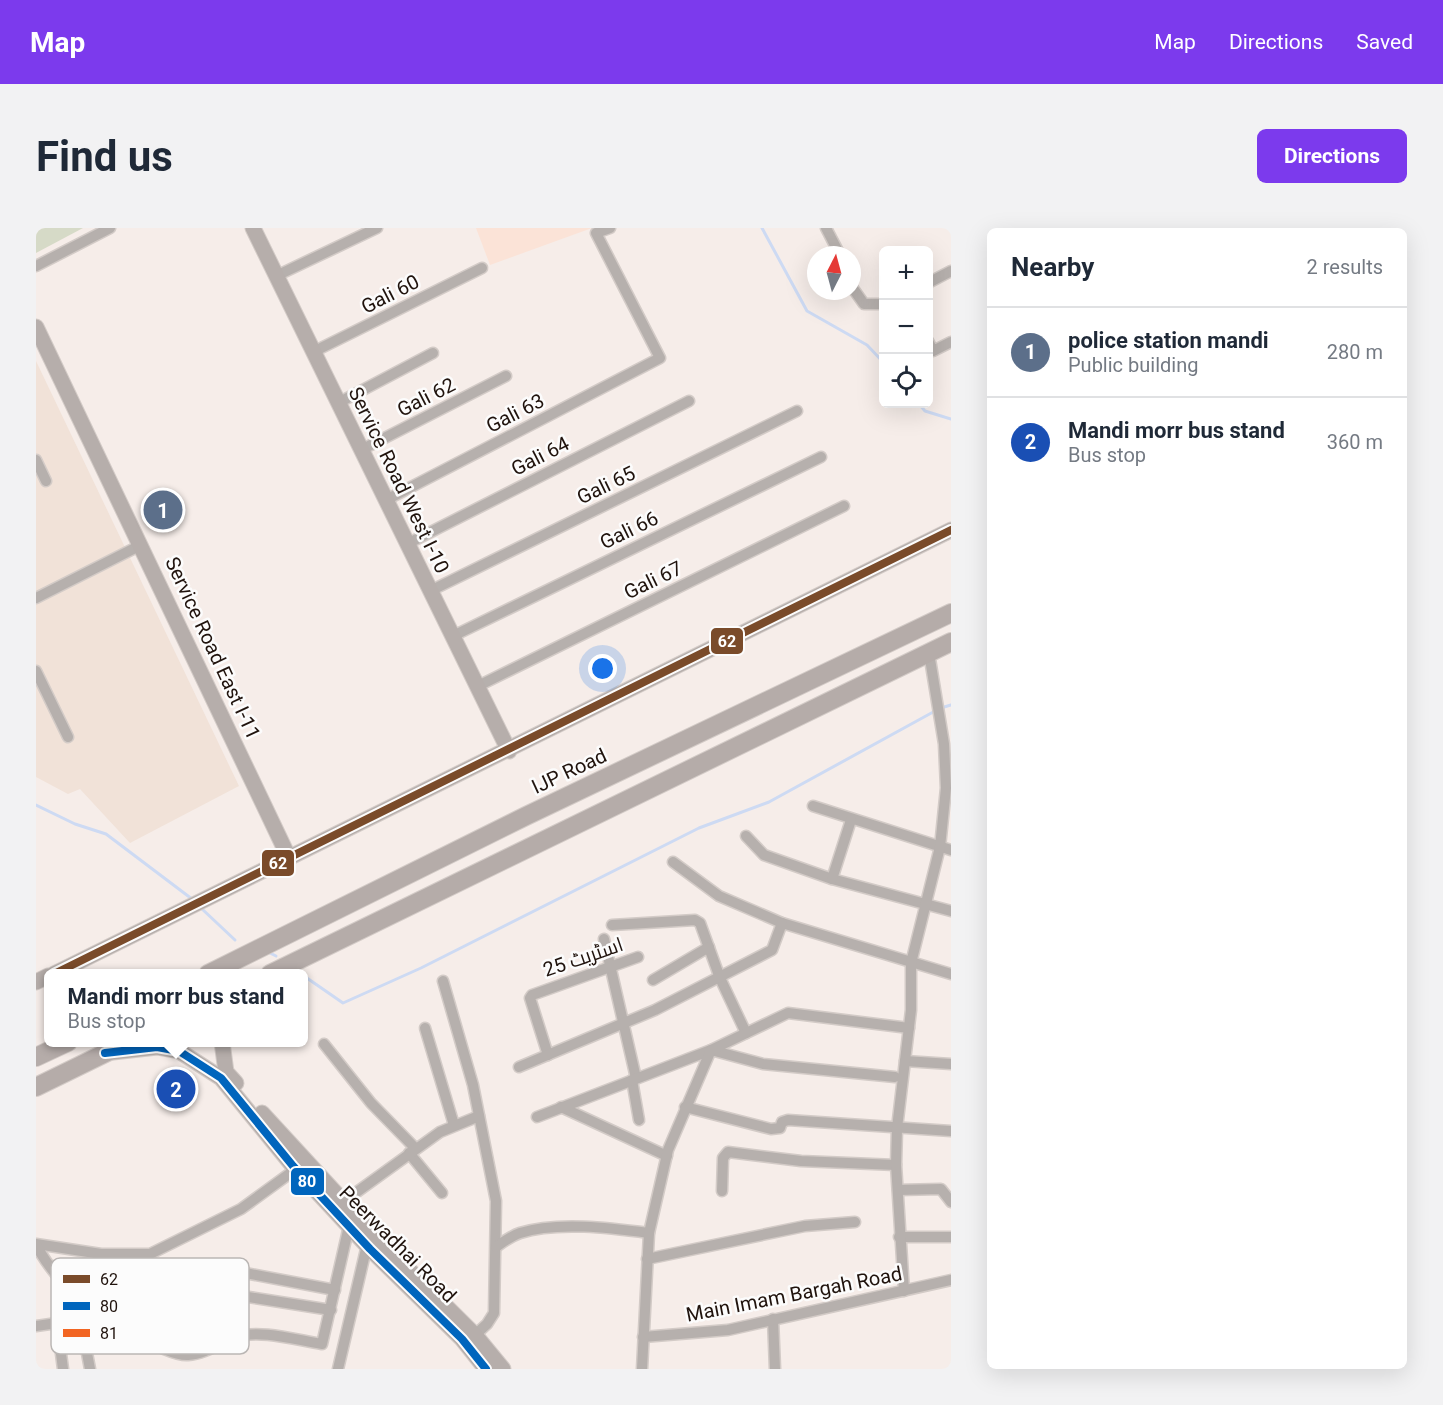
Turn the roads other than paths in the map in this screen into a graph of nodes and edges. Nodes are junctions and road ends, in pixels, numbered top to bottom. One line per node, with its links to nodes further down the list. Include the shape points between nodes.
1 (110, 228): 7 (street)
2 (253, 228): 10 (main road, Service Road West I-10)
3 (378, 228): 10 (street)
4 (610, 228): 27 (street, Gali 63, via 596,233 660,358)
5 (826, 228): 6 (street)
6 (835, 246)
7 (36, 266)
8 (482, 268): 17 (street, Gali 60)
9 (951, 271): 11 (street)
10 (276, 276): 17 (main road, Service Road West I-10)
11 (933, 280)
12 (861, 300): 13 (street, via 864,304)
13 (879, 304)
14 (36, 327): 31 (main road, Service Road East I-11)
15 (951, 342): 16 (street)
16 (933, 346)
17 (313, 352): 21 (main road, Service Road West I-10)
18 (433, 353): 21 (street)
19 (507, 376): 23 (street, Gali 62)
20 (689, 401): 30 (street, Gali 64)
21 (338, 403): 23 (main road, Service Road West I-10)
22 (797, 411): 32 (street, Gali 65)
23 (361, 450): 27 (main road, Service Road West I-10)
24 (821, 456): 35 (street, Gali 66)
25 (36, 460): 26 (street)
26 (46, 481)
27 (386, 500): 30 (main road, Service Road West I-10)
28 (844, 506): 39 (street, Gali 67)
29 (951, 530): 41 (main road)
30 (407, 544): 32 (main road, Service Road West I-10)
31 (141, 545): 33 (street); 47 (main road, Service Road East I-11)
32 (430, 591): 35 (main road, Service Road West I-10)
33 (36, 598)
34 (951, 613): 60 (highway, IJP Road, via 526,816)
35 (453, 636): 39 (main road, Service Road West I-10)
36 (951, 642): 37 (highway)
37 (929, 653): 42 (street); 61 (highway)
38 (36, 671): 40 (street)
39 (478, 686): 41 (main road, Service Road West I-10)
40 (68, 737)
41 (509, 751): 47 (main road)
42 (949, 789): 46 (street)
43 (813, 806): 44 (street)
44 (851, 820): 46 (street); 49 (street)
45 (746, 836): 49 (street, via 764,855)
46 (946, 849): 50 (street)
47 (288, 858): 59 (main road)
48 (673, 862): 52 (street, via 719,897)
49 (832, 879): 50 (street)
50 (925, 904): 51 (street); 57 (street)
51 (951, 911)
52 (782, 922): 57 (street); 63 (street, via 772,950)
53 (612, 925): 55 (street, via 695,920 700,923)
54 (604, 939): 58 (street)
55 (709, 947): 63 (street); 64 (street)
56 (638, 957): 58 (street, اسٹریٹ 25)
57 (911, 963): 62 (street); 68 (street)
58 (611, 964): 66 (street); 76 (street, اسٹریٹ 25, via 532,995)
59 (64, 969)
60 (218, 969)
61 (280, 969)
62 (951, 974)
63 (720, 978): 66 (street); 69 (street)
64 (652, 980)
65 (443, 981): 86 (street)
66 (623, 1022): 76 (street); 82 (street)
67 (425, 1028): 89 (street)
68 (909, 1028): 69 (street, via 788,1013); 78 (street)
69 (746, 1033): 74 (street)
70 (324, 1044): 92 (street)
71 (57, 1047): 77 (highway)
72 (118, 1047): 75 (highway)
73 (223, 1047): 99 (main road, via 226,1072)
74 (711, 1050): 81 (street, via 763,1064); 82 (street); 85 (street)
75 (105, 1053): 83 (highway); 95 (main road, Peerwadhai Road, via 157,1047 179,1051 221,1078)
76 (548, 1055): 80 (street)
77 (36, 1057)
78 (905, 1061): 79 (street); 90 (street)
79 (951, 1064)
80 (519, 1067)
81 (895, 1077)
82 (634, 1079): 84 (street); 88 (street)
83 (36, 1087)
84 (561, 1107): 87 (street); 93 (street)
85 (685, 1107): 90 (street, via 771,1129 780,1128 788,1120); 93 (street)
86 (479, 1116): 89 (street); 108 (street, via 496,1201)
87 (537, 1117)
88 (639, 1120)
89 (454, 1125): 92 (street)
90 (897, 1128): 91 (street); 94 (street)
91 (951, 1131)
92 (412, 1150): 98 (street); 99 (street)
93 (667, 1156): 103 (street)
94 (896, 1165): 96 (street); 97 (street, via 801,1161 728,1152 723,1158)
95 (296, 1169): 102 (main road, Peerwadhai Road); 106 (street, via 241,1209 150,1254 101,1254)
96 (898, 1190): 100 (street, via 941,1189); 104 (street)
97 (722, 1191)
98 (442, 1193)
99 (343, 1202): 121 (main road)
100 (951, 1202)
101 (855, 1222): 109 (street, via 805,1226)
102 (349, 1226): 107 (main road, Peerwadhai Road); 113 (street)
103 (649, 1233): 108 (street, via 577,1227 530,1231); 109 (street)
104 (899, 1237): 105 (street); 114 (street)
105 (951, 1237)
106 (36, 1245): 110 (street)
107 (367, 1245): 121 (main road, Peerwadhai Road); 131 (street)
108 (496, 1247): 121 (street, via 494,1313 487,1324)
109 (647, 1259): 122 (street)
110 (42, 1267)
111 (249, 1274): 113 (street)
112 (951, 1280): 114 (street, Main Imam Bargah Road)
113 (335, 1290): 116 (street)
114 (904, 1291): 117 (street, Main Imam Bargah Road)
115 (249, 1297): 116 (street)
116 (330, 1310): 120 (street, via 322,1344)
117 (773, 1319): 122 (street, Main Imam Bargah Road, via 706,1333); 135 (street)
118 (51, 1324): 119 (street)
119 (36, 1326)
120 (249, 1336)
121 (468, 1337): 132 (main road, Peerwadhai Road); 133 (main road)
122 (643, 1337): 134 (street)
123 (61, 1354): 128 (street)
124 (87, 1354): 129 (street)
125 (180, 1354): 127 (street)
126 (192, 1354): 127 (street)
127 (187, 1356): 130 (street)
128 (63, 1369)
129 (90, 1369)
130 (186, 1369)
131 (338, 1369)
132 (486, 1369)
133 (503, 1369)
134 (642, 1369)
135 (775, 1369)

